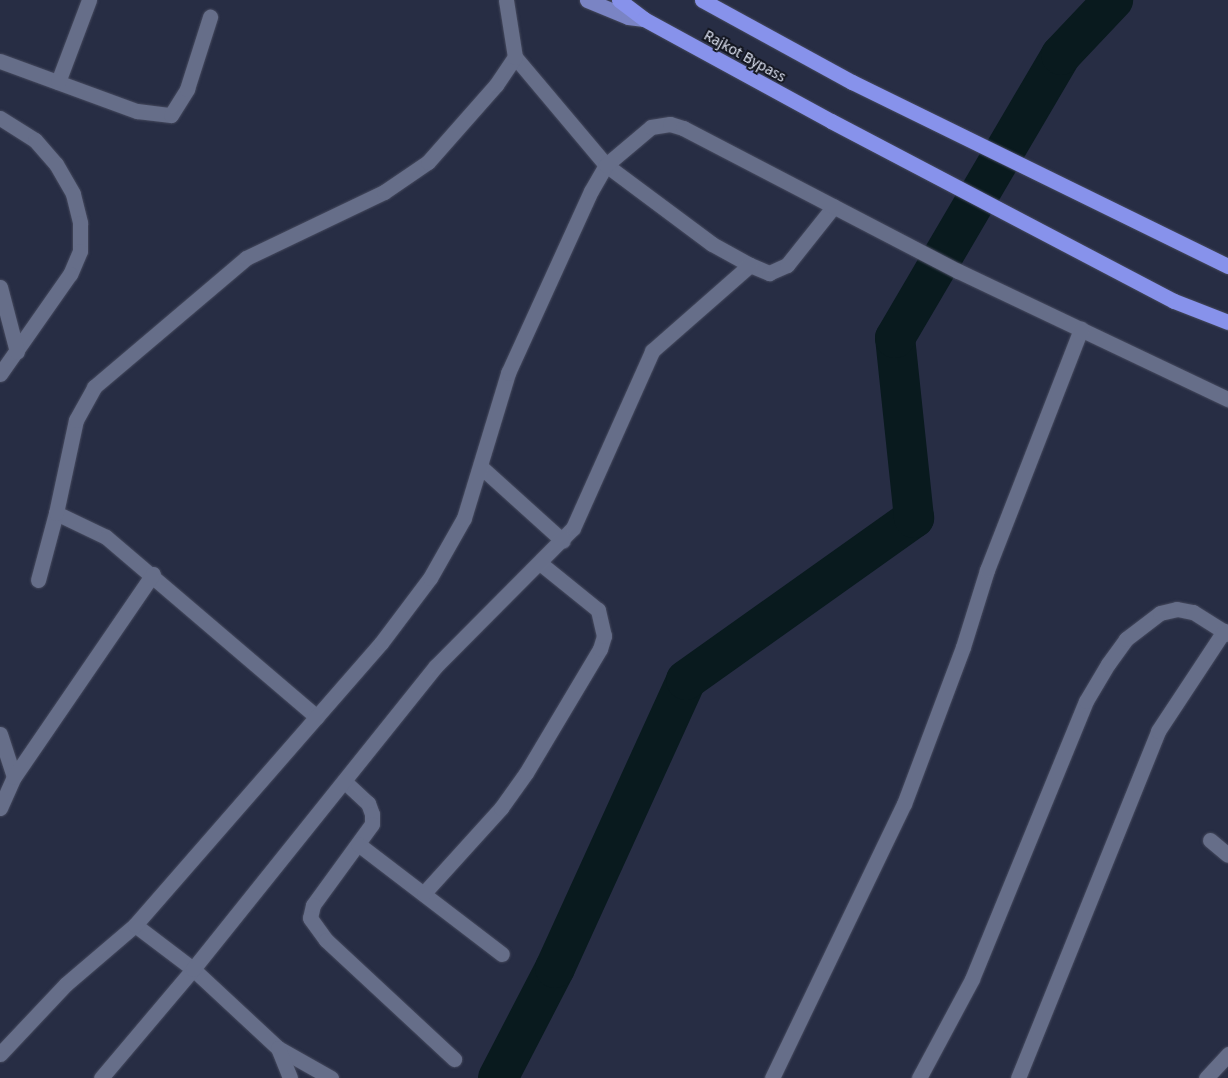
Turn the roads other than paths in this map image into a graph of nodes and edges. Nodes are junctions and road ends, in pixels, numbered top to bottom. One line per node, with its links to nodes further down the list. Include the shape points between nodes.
1 (89, 0): 10 (street)
2 (506, 0): 8 (street)
3 (587, 0): 7 (main road, via 628,17)
4 (619, 0): 7 (highway, Rajkot Bypass)
5 (708, 2): 15 (highway, Rajkot Bypass, via 852,82)
6 (210, 17): 10 (street, via 187,89 171,116 137,111)
7 (644, 19): 17 (highway, Rajkot Bypass, via 1174,301)
8 (515, 57): 12 (street); 23 (street, via 478,106 428,162 407,179 246,258 94,387 76,420)
9 (0, 61): 10 (street)
10 (58, 82)
11 (0, 118): 19 (street, via 35,140 56,164 72,194 80,223 80,251 70,274)
12 (606, 165): 13 (street, via 640,133 670,124); 14 (street, via 712,244); 22 (street, via 546,285 508,373)
13 (834, 206): 14 (street, via 787,265 769,273); 18 (street, via 958,271)
14 (750, 265): 24 (street, via 652,351 581,516)
15 (1228, 266)
16 (0, 287): 19 (street)
17 (1228, 322)
18 (1081, 329): 21 (street); 48 (street, via 987,570 963,647 904,804)
19 (17, 352): 20 (street)
20 (0, 374)
21 (1228, 399)
22 (481, 467): 24 (street); 29 (street, via 464,518 430,578 381,643)
23 (56, 513): 26 (street, via 106,537); 27 (street)
24 (563, 541): 25 (street)
25 (540, 563): 32 (street, via 436,666); 37 (street, via 598,610 604,636 600,649 526,773 501,808)
26 (153, 574): 29 (street); 31 (street)
27 (38, 580)
28 (1226, 632): 49 (street, via 1193,612 1177,609 1160,613 1126,639 1108,664 1086,701 968,987); 50 (street, via 1158,731)
29 (317, 716): 38 (street)
30 (0, 734): 31 (street)
31 (14, 777): 33 (street)
32 (344, 781): 35 (street, via 368,803 372,814 372,824); 40 (street)
33 (0, 808)
34 (1210, 840): 36 (street)
35 (358, 844): 37 (street); 44 (street, via 313,905 310,918 315,928)
36 (1228, 855)
37 (424, 893): 39 (street)
38 (135, 925): 40 (street); 42 (street, via 73,978)
39 (502, 954)
40 (194, 969): 41 (street); 45 (street)
41 (278, 1048): 46 (street); 47 (street)
42 (0, 1054)
43 (1228, 1054): 51 (street)
44 (454, 1059)
45 (101, 1078)
46 (290, 1078)
47 (331, 1078)
48 (772, 1078)
49 (919, 1078)
50 (1018, 1078)
51 (1206, 1078)

